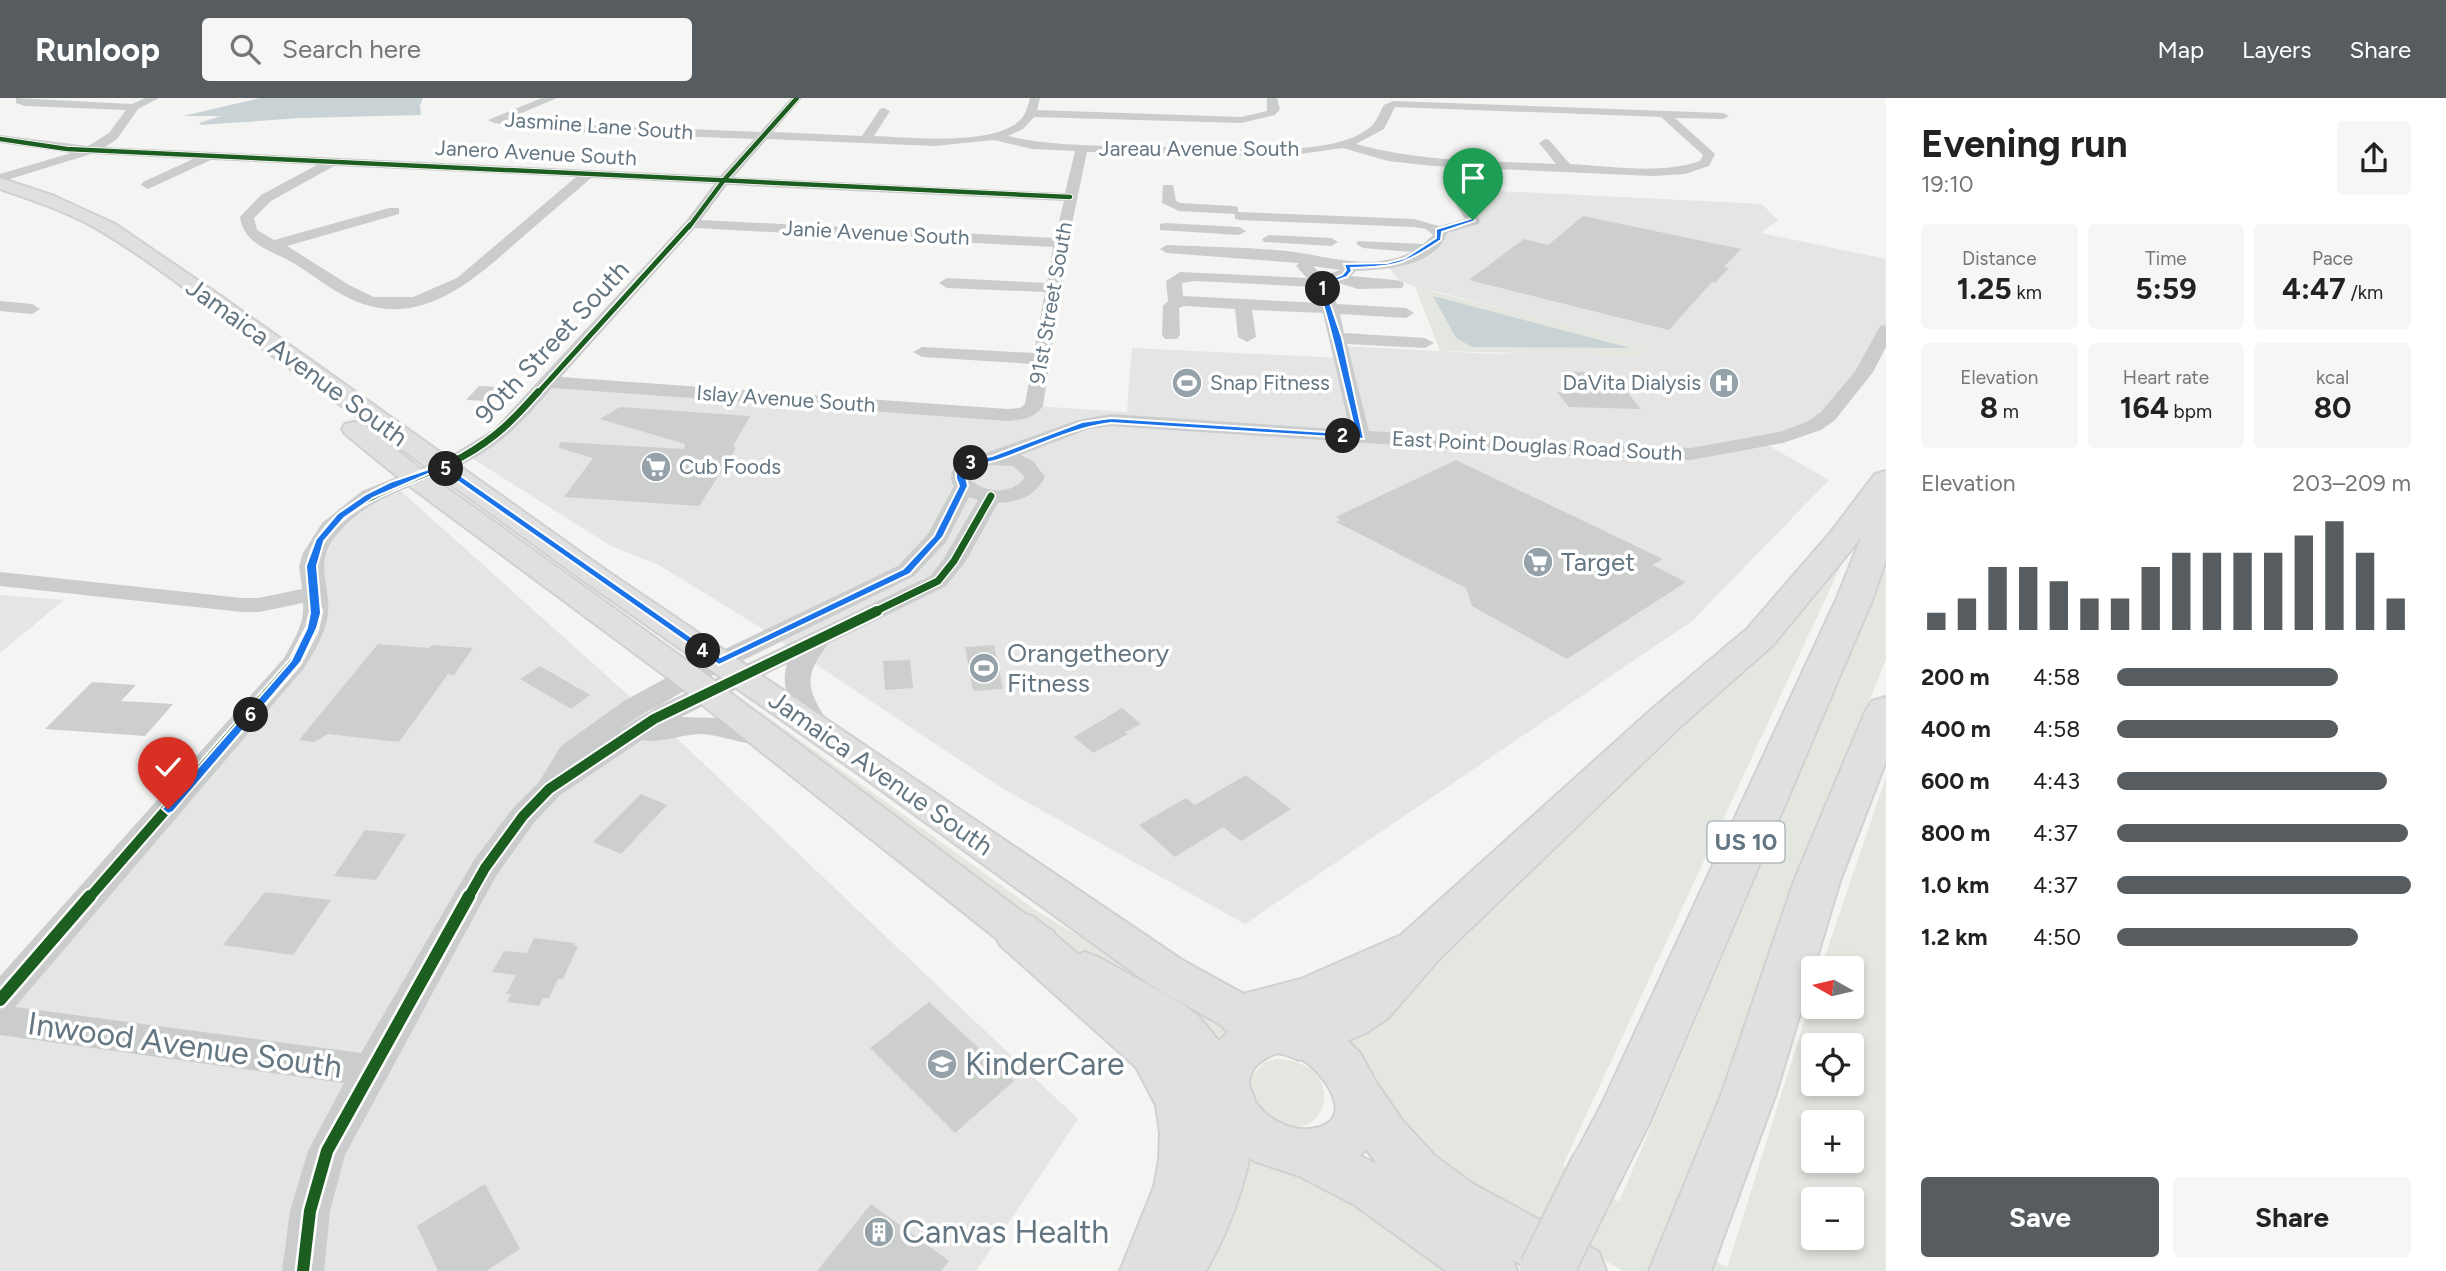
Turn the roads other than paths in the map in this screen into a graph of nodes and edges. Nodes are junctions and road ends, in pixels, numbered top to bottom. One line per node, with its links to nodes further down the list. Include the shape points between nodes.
1 (21, 98): 8 (street, via 25,103)
2 (155, 98): 8 (street)
3 (552, 98): 13 (street, Jasmine Lane South, via 495,120)
4 (797, 98): 13 (street, 90th Street South)
5 (1035, 98): 10 (street)
6 (1272, 98): 10 (street, via 1271,113 1241,120)
7 (1490, 102): 11 (street, Jareau Avenue South); 18 (street, Jareau Avenue South, via 1393,104 1380,127)
8 (134, 107): 20 (street, via 113,136)
9 (884, 111): 16 (street)
10 (1030, 113): 14 (street, via 1019,126)
11 (1664, 114): 12 (street, Jareau Avenue South); 23 (street, via 1709,154 1705,163 1685,170 1652,172)
12 (1723, 116)
13 (763, 136): 16 (street, Jareau Avenue South); 25 (street, 90th Street South)
14 (994, 136): 16 (street, Jareau Avenue South, via 934,142); 19 (street, Jareau Avenue South)
15 (0, 139): 20 (street, Janero Avenue South)
16 (866, 139)
17 (1545, 143): 23 (street)
18 (1342, 144): 19 (street, Jareau Avenue South, via 1254,154); 23 (street, via 1396,159)
19 (1082, 149): 31 (street, 91st Street South)
20 (90, 150): 21 (street, Janero Avenue South); 26 (street)
21 (211, 155): 22 (street, Janero Avenue South); 27 (street)
22 (333, 161): 24 (street, Janero Avenue South); 41 (street, via 266,198 250,212 249,229 255,237)
23 (1566, 168)
24 (589, 173): 25 (street, Janero Avenue South); 52 (street, via 463,281 442,294)
25 (724, 180): 31 (street, Janero Avenue South); 35 (street, 90th Street South)
26 (0, 181): 71 (main road, Jamaica Avenue South, via 109,228 215,301)
27 (148, 185)
28 (1168, 188): 34 (street, via 1169,203)
29 (1230, 190): 34 (street)
30 (0, 194): 71 (main road, Jamaica Avenue South, via 109,251 338,416)
31 (1070, 197): 39 (street, 91st Street South)
32 (1462, 203): 37 (street, via 1473,221)
33 (394, 211): 41 (street)
34 (1238, 223): 36 (street); 37 (street, via 1291,212 1411,218); 38 (street); 44 (street)
35 (691, 224): 39 (street, Janie Avenue South); 66 (street, 90th Street South)
36 (1164, 227)
37 (1438, 231): 43 (street, via 1439,238)
38 (1331, 242)
39 (1061, 243): 50 (street, 91st Street South)
40 (1363, 244): 43 (street)
41 (274, 245): 52 (street, via 376,303)
42 (1167, 248): 44 (street)
43 (1425, 249): 46 (street, via 1407,260)
44 (1244, 253): 45 (street)
45 (1309, 261): 46 (street); 48 (street, via 1304,267)
46 (1343, 272): 48 (street); 49 (street, via 1358,284)
47 (947, 283): 50 (street)
48 (1321, 284): 51 (street, via 1180,277 1174,281); 56 (street)
49 (1396, 285)
50 (1054, 288): 65 (street, 91st Street South)
51 (1176, 302): 53 (street); 60 (street, via 1171,306)
52 (404, 304): 58 (street)
53 (1243, 305): 56 (street); 61 (street)
54 (0, 306): 55 (street)
55 (32, 309)
56 (1330, 309): 57 (street); 62 (street)
57 (1406, 313)
58 (404, 324)
59 (1886, 330): 69 (street, East Point Douglas Road South, via 1864,372 1828,416 1783,438 1662,455)
60 (1171, 335)
61 (1247, 337)
62 (1339, 338): 63 (street); 69 (street)
63 (1425, 342)
64 (922, 352): 65 (street)
65 (1042, 359): 67 (street, 91st Street South, via 1034,406)
66 (548, 382): 67 (street, Islay Avenue South); 71 (street, 90th Street South, via 501,433)
67 (1025, 413)
68 (1135, 423): 69 (street, East Point Douglas Road South); 70 (street, East Point Douglas Road South, via 1085,424); 72 (street, East Point Douglas Road South, via 1063,444)
69 (1361, 437)
70 (994, 458): 72 (street, via 1017,461); 74 (street, via 965,467 960,478)
71 (427, 471): 78 (street, 90th Street South, via 370,496 330,528 314,553); 80 (main road, Jamaica Avenue South)
72 (1032, 471): 75 (street, East Point Douglas Road South, via 1035,477 1028,490)
73 (1886, 480): 89 (highway, via 1760,637 1665,718 1424,943 1370,1003 1348,1017)
74 (964, 486): 75 (street); 80 (street, via 938,537 906,571)
75 (991, 496): 79 (street, via 938,581)
76 (1886, 513): 99 (highway, US 10, bridge, via 1843,624 1622,1122)
77 (0, 579): 78 (street, via 243,605)
78 (314, 594): 87 (street, 90th Street South, via 312,628 280,683)
79 (823, 637): 80 (street); 82 (street, via 808,650 795,673 796,687)
80 (713, 677): 82 (main road, Jamaica Avenue South); 83 (main road, Jamaica Avenue South); 84 (street); 85 (street, via 604,726 571,752)
81 (1886, 710): 94 (highway, US 10, via 1816,881 1749,1093)
82 (817, 728): 89 (main road, Jamaica Avenue South, via 1167,973)
83 (763, 736): 84 (street, via 686,724 664,728); 86 (main road, Jamaica Avenue South)
84 (598, 757): 85 (street)
85 (549, 789): 90 (street, via 504,838)
86 (1017, 931): 91 (main road, Jamaica Avenue South, via 1165,1016 1182,1030); 96 (highway, via 1155,1051 1179,1090 1189,1133 1189,1157 1171,1229)
87 (0, 1000)
88 (0, 1020): 90 (street, Inwood Avenue South)
89 (1273, 1028): 91 (main road, via 1239,1046 1228,1061); 92 (main road, via 1319,1046 1337,1060)
90 (370, 1070): 95 (street, via 327,1151 310,1212)
91 (1226, 1090): 93 (main road, via 1240,1120 1258,1137); 97 (highway, via 1226,1130 1206,1206 1193,1237)
92 (1358, 1096): 93 (main road, via 1352,1130 1324,1150); 100 (main road, via 1398,1154 1419,1175)
93 (1304, 1153): 98 (main road, via 1371,1187)
94 (1690, 1248)
95 (303, 1271)
96 (1151, 1271)
97 (1170, 1271)
98 (1491, 1271)
99 (1546, 1271)
100 (1580, 1271)

